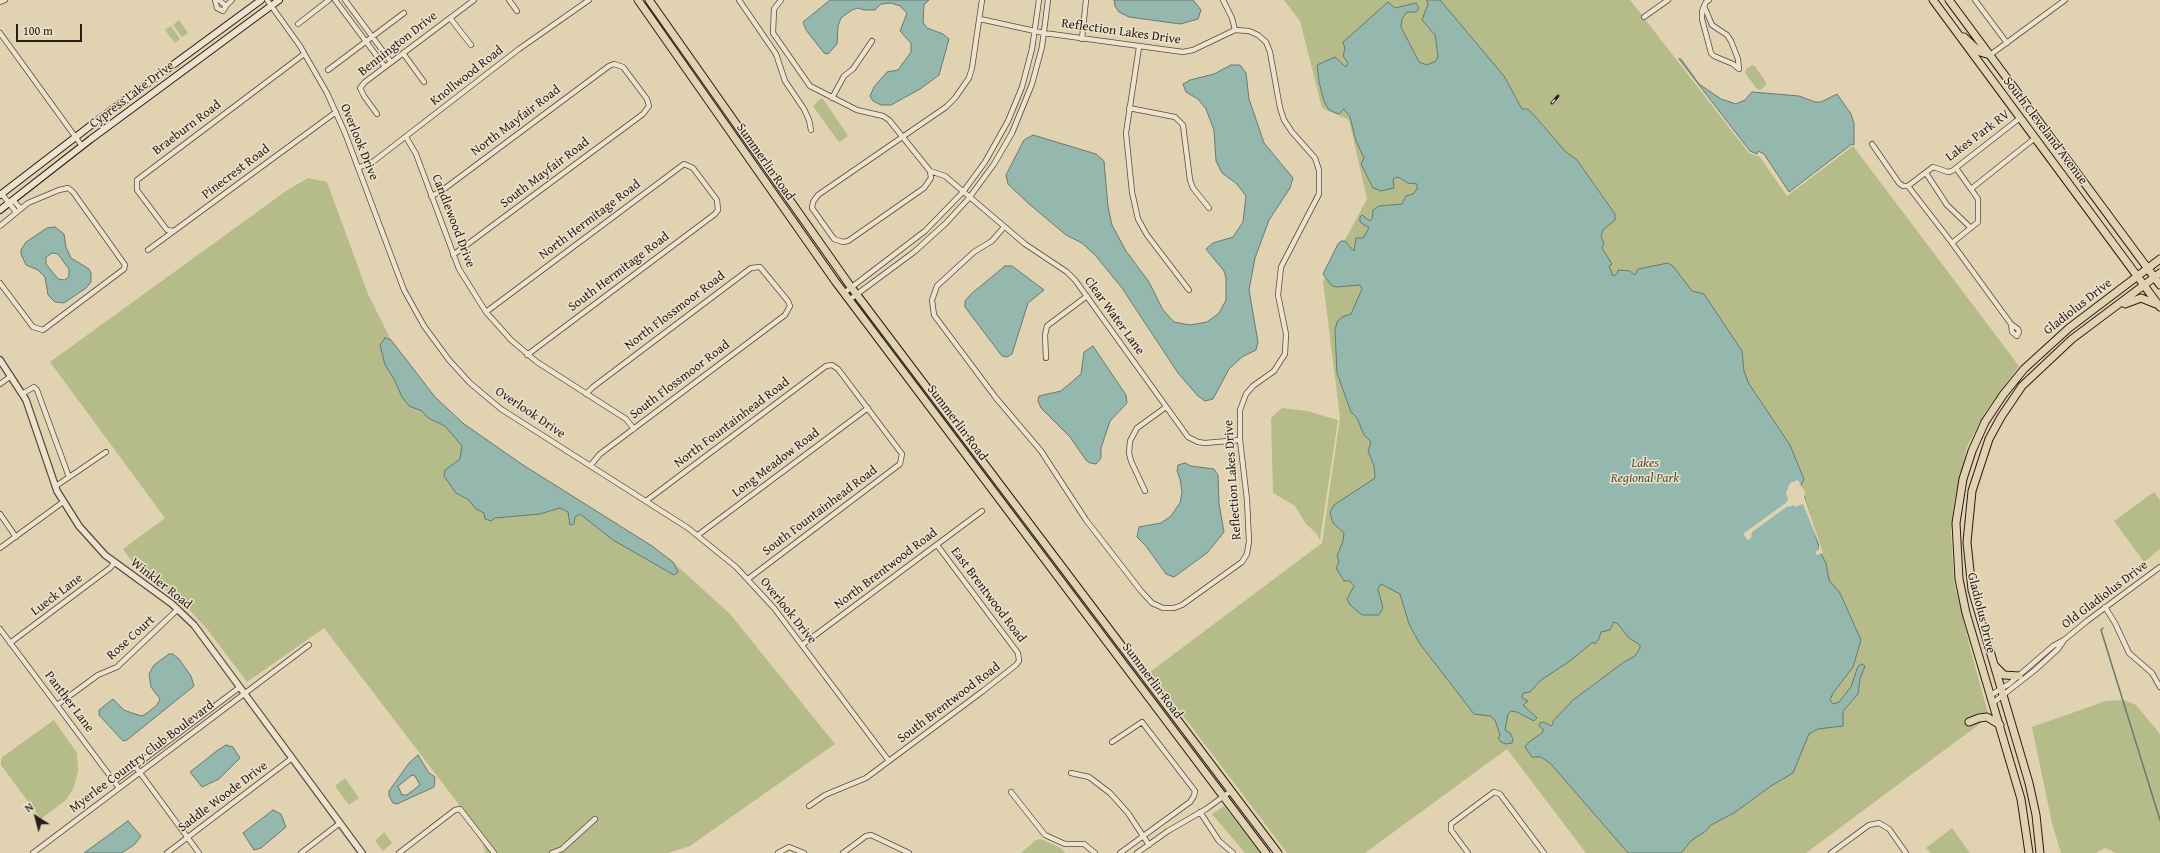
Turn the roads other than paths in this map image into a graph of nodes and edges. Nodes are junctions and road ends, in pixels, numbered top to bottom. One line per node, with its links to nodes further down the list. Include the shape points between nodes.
1 (5, 0): 29 (street)
2 (215, 0): 31 (street, via 219,10 223,11)
3 (219, 0): 31 (street)
4 (232, 0): 31 (street)
5 (261, 0): 55 (main road, Cypress Lake Drive)
6 (267, 0): 30 (street, Overlook Drive)
7 (279, 0): 30 (main road, Cypress Lake Drive)
8 (329, 0): 38 (street)
9 (335, 0): 46 (street)
10 (345, 0): 44 (street)
11 (474, 0): 36 (street, Bennington Drive)
12 (508, 0): 33 (street)
13 (589, 0): 69 (street, Knollwood Road, via 519,49)
14 (638, 0): 104 (main road, Summerlin Road)
15 (649, 0): 102 (main road, Summerlin Road)
16 (739, 0): 66 (street, via 776,54 784,81 808,116)
17 (781, 0): 60 (street, via 774,9 773,33 805,80 816,90)
18 (982, 0): 37 (street)
19 (1039, 0): 41 (street)
20 (1048, 0): 43 (street)
21 (1086, 0): 45 (street)
22 (1223, 0): 39 (street)
23 (1668, 0): 35 (street)
24 (1709, 0): 32 (street)
25 (1933, 0): 40 (main road, South Cleveland Avenue)
26 (1949, 0): 53 (main road, South Cleveland Avenue)
27 (1975, 0): 48 (street)
28 (2065, 0): 48 (street)
29 (0, 2)
30 (272, 5): 52 (street, Overlook Drive); 58 (main road, Cypress Lake Drive)
31 (226, 6)
32 (1704, 6): 32 (street, via 1702,19 1711,53 1740,69 1731,41 1727,35 1712,25)
33 (517, 11)
34 (404, 13): 44 (street)
35 (1644, 17)
36 (450, 18): 49 (street); 51 (street, Bennington Drive)
37 (980, 19): 41 (street, Reflection Lakes Drive); 67 (street, via 972,68 962,89 946,106)
38 (298, 24)
39 (1236, 30): 50 (street, Reflection Lakes Drive, via 1183,52); 123 (street, Reflection Lakes Drive, via 1249,31 1266,42 1284,120 1315,158 1321,178 1319,194 1281,267 1278,295 1286,334 1284,354 1274,371 1253,386 1242,401 1239,416)
40 (1955, 30): 53 (main road, via 1980,52); 65 (main road, South Cleveland Avenue)
41 (1036, 32): 43 (street, Reflection Lakes Drive); 79 (street, via 1028,67 1008,121 985,162)
42 (0, 33): 68 (street)
43 (1044, 33): 45 (street, Reflection Lakes Drive); 82 (street, via 1034,79 1019,118 994,164)
44 (372, 37): 46 (street); 54 (street)
45 (1082, 39): 50 (street, Reflection Lakes Drive)
46 (366, 41): 56 (street); 57 (street)
47 (872, 41): 60 (street, via 853,69 844,76)
48 (2007, 43): 53 (street)
49 (471, 45)
50 (1139, 46): 62 (street)
51 (403, 53): 54 (street, Bennington Drive); 59 (street)
52 (304, 54): 63 (street, Overlook Drive); 91 (street, Braeburn Road, via 137,180 137,190 167,230)
53 (1990, 55): 96 (main road, South Cleveland Avenue)
54 (391, 62): 56 (street, Bennington Drive)
55 (171, 65): 58 (street); 68 (main road, Cypress Lake Drive)
56 (385, 67): 64 (street, Bennington Drive, via 360,88)
57 (328, 70)
58 (178, 74): 72 (main road, Cypress Lake Drive)
59 (424, 82)
60 (832, 98): 67 (street, via 857,110 884,116)
61 (648, 106): 81 (street, North Mayfair Road, via 647,99 623,67 614,64 440,192); 94 (street, South Mayfair Road, via 643,114)
62 (1129, 108): 85 (street, via 1175,117 1183,125 1190,180 1193,188); 103 (street, via 1127,150 1138,218 1147,235)
63 (336, 112): 73 (street, Overlook Drive); 91 (street, Pinecrest Road)
64 (377, 114)
65 (2020, 118): 70 (main road, South Cleveland Avenue); 74 (street, Lakes Park RV)
66 (811, 130)
67 (903, 135): 75 (street); 75 (street, via 814,198 812,208 834,239 848,241 924,188 931,178)
68 (75, 137): 72 (street); 80 (main road, Cypress Lake Drive)
69 (406, 137): 73 (street, Knollwood Road, via 374,161); 81 (street, Candlewood Drive, via 414,149)
70 (2035, 138): 78 (street); 98 (main road, South Cleveland Avenue)
71 (1872, 144): 77 (street, via 1899,183)
72 (82, 146): 83 (main road, Cypress Lake Drive)
73 (358, 168): 125 (street, Overlook Drive, via 404,290 424,326 449,360 470,383 501,409)
74 (1956, 168): 76 (street, Lakes Park RV, via 1948,172 1933,167); 78 (street)
75 (930, 171): 79 (street, Clear Water Lane, via 945,176)
76 (1926, 173): 77 (street, Lakes Park RV); 90 (street, via 1947,205)
77 (1908, 186): 92 (street)
78 (1971, 189): 90 (street, via 1980,207 1978,222)
79 (963, 192): 82 (street, Clear Water Lane); 102 (street, via 925,231)
80 (1, 195): 83 (street)
81 (431, 196): 94 (street, Candlewood Drive)
82 (969, 198): 89 (street, Clear Water Lane); 105 (street, via 930,238)
83 (11, 201): 86 (main road, Cypress Lake Drive); 87 (street)
84 (718, 203): 110 (street, North Hermitage Road, via 706,184 689,165 684,164); 113 (street, South Hermitage Road, via 715,214)
85 (1209, 208)
86 (0, 210)
87 (18, 211): 88 (street); 99 (street, via 28,203 68,188 123,260 124,269 42,330 33,327)
88 (0, 226)
89 (1004, 227): 106 (street, Clear Water Lane, via 1067,272); 123 (street, Reflection Lakes Drive, via 992,241 974,252 937,286 932,300 934,315 996,398 1041,451 1086,520 1152,603 1163,608 1182,605 1242,562 1247,554 1247,500)
90 (1971, 228): 92 (street)
91 (174, 231): 93 (street, Pinecrest Road)
92 (1952, 243): 112 (street)
93 (148, 250)
94 (453, 255): 110 (street, Candlewood Drive)
95 (2160, 258): 96 (main road, Gladiolus Drive)
96 (2148, 268): 97 (main road, South Cleveland Avenue); 98 (main road, Gladiolus Drive)
97 (2157, 275): 100 (main road, South Cleveland Avenue); 101 (main road, Gladiolus Drive)
98 (2137, 276): 101 (main road, South Cleveland Avenue); 154 (main road, Gladiolus Drive, via 2069,328 2024,369 1994,408 1969,458 1958,508 1957,570 1966,613)
99 (0, 283)
100 (2160, 285)
101 (2144, 286): 108 (main road, South Cleveland Avenue); 109 (main road, Gladiolus Drive)
102 (851, 287): 104 (street); 105 (main road, Summerlin Road)
103 (1189, 290)
104 (844, 293): 107 (main road, Summerlin Road)
105 (856, 295): 107 (street); 167 (main road, Summerlin Road)
106 (1087, 296): 114 (street, via 1047,326); 120 (street, Clear Water Lane)
107 (849, 300): 169 (main road, Summerlin Road)
108 (2159, 306): 109 (main road, via 2147,299 2138,299)
109 (2112, 310): 148 (main road, Gladiolus Drive, via 2072,339 2022,386 1994,428 1978,467 1968,512 1967,557 1972,590)
110 (486, 312): 113 (street, Candlewood Drive)
111 (786, 314): 119 (street, North Flossmoor Road, via 790,306 776,285 760,267 751,268); 122 (street, South Flossmoor Road)
112 (2011, 324)
113 (527, 355): 119 (street, Candlewood Drive)
114 (1046, 358)
115 (0, 360): 116 (street, Winkler Road)
116 (11, 376): 117 (street); 118 (street, Winkler Road)
117 (0, 384)
118 (22, 394): 126 (street, via 34,387 37,390); 127 (street, Winkler Road)
119 (586, 394): 122 (street, Candlewood Drive, via 626,420)
120 (1166, 407): 123 (street, Clear Water Lane, via 1184,432 1198,442); 128 (street, via 1137,428 1130,441 1130,461)
121 (868, 408): 129 (street, North Fountainhead Road, via 838,369 832,365 826,366); 133 (street, Long Meadow Road); 139 (street, South Fountainhead Road, via 902,454 897,467)
122 (634, 429): 125 (street, South Flossmoor Road, via 600,454)
123 (1240, 440)
124 (106, 452): 126 (street)
125 (590, 466): 129 (street, Overlook Drive)
126 (69, 478): 127 (street)
127 (56, 486): 130 (street, Winkler Road)
128 (1144, 491)
129 (646, 501): 133 (street, Overlook Drive)
130 (63, 502): 134 (street); 137 (street, Winkler Road, via 86,535)
131 (982, 511): 135 (street, North Brentwood Road)
132 (0, 514): 134 (street)
133 (698, 535): 139 (street, Overlook Drive)
134 (16, 537): 136 (street)
135 (937, 545): 146 (street, North Brentwood Road); 147 (street, East Brentwood Road, via 1018,653)
136 (0, 548)
137 (115, 562): 141 (street, Winkler Road); 144 (street, Lueck Lane, via 107,571)
138 (2160, 567): 140 (street, Old Gladiolus Drive)
139 (748, 579): 146 (street, Overlook Drive)
140 (2105, 607): 143 (street, Old Gladiolus Drive); 151 (street, via 2129,653 2152,673)
141 (178, 609): 150 (street, Winkler Road, via 199,632); 156 (street, Rose Court, via 117,667 98,675)
142 (0, 630): 144 (street, Panther Lane)
143 (2064, 640): 149 (street, Old Gladiolus Drive, via 2053,646); 152 (street, Old Gladiolus Drive, via 2058,649)
144 (10, 643): 156 (street, Panther Lane)
145 (309, 645): 153 (street, Myerlee Country Club Boulevard)
146 (802, 645): 161 (street, Overlook Drive)
147 (1019, 661): 161 (street, South Brentwood Road)
148 (1994, 665): 149 (main road, via 2004,675); 152 (main road, Gladiolus Drive)
149 (2019, 676): 152 (street, Old Gladiolus Drive)
150 (240, 687): 153 (street, Winkler Road); 162 (street, Myerlee Country Club Boulevard)
151 (2160, 688)
152 (2002, 692): 154 (street, Old Gladiolus Drive); 155 (street, Old Gladiolus Drive); 200 (main road, Gladiolus Drive, via 2033,798)
153 (245, 694): 160 (street, Winkler Road); 163 (street, Myerlee Country Club Boulevard)
154 (1991, 695): 155 (main road, Gladiolus Drive)
155 (1993, 703): 158 (main road, Gladiolus Drive)
156 (57, 705): 165 (street, Panther Lane)
157 (1968, 722): 158 (main road, via 1987,717)
158 (2000, 725): 199 (main road, Gladiolus Drive, via 2021,799)
159 (1112, 742): 174 (street, via 1142,722 1195,791 1190,802)
160 (292, 758): 173 (street, Winkler Road); 175 (street, Saddle Woode Drive)
161 (889, 761): 170 (street, South Brentwood Road, via 866,778 825,795)
162 (135, 766): 163 (street); 165 (street, Myerlee Country Club Boulevard)
163 (140, 773): 166 (street, Myerlee Country Club Boulevard); 175 (street)
164 (1072, 773): 174 (street, via 1089,777 1099,783 1128,813)
165 (115, 781): 166 (street, Panther Lane)
166 (120, 788): 177 (street, Myerlee Country Club Boulevard)
167 (1231, 791): 169 (street); 194 (main road, Summerlin Road)
168 (1011, 792): 189 (street, via 1045,834 1065,844 1084,844)
169 (1224, 796): 171 (street); 193 (main road, Summerlin Road)
170 (809, 806)
171 (1200, 812): 176 (street); 192 (street, via 1219,841)
172 (595, 819): 184 (street, via 562,849)
173 (340, 823): 180 (street); 181 (street, Winkler Road)
174 (1142, 836): 176 (street); 190 (street)
175 (188, 837): 178 (street, Saddle Woode Drive); 179 (street)
176 (1149, 845): 191 (street)
177 (33, 853)
178 (167, 853)
179 (199, 853)
180 (301, 853)
181 (362, 853)
182 (399, 853): 183 (street, via 455,810 460,809)
183 (494, 853)
184 (552, 853)
185 (778, 853): 186 (street, via 789,847)
186 (804, 853)
187 (843, 853): 188 (street, via 871,835)
188 (909, 853)
189 (1095, 853)
190 (1120, 853)
191 (1137, 853)
192 (1233, 853)
193 (1266, 853)
194 (1278, 853)
195 (1468, 853): 196 (street, via 1451,830 1451,824 1494,792 1502,797)
196 (1544, 853)
197 (1831, 853): 198 (street, via 1869,825 1879,823 1889,829)
198 (1906, 853)
199 (2029, 853)
200 (2040, 853)

